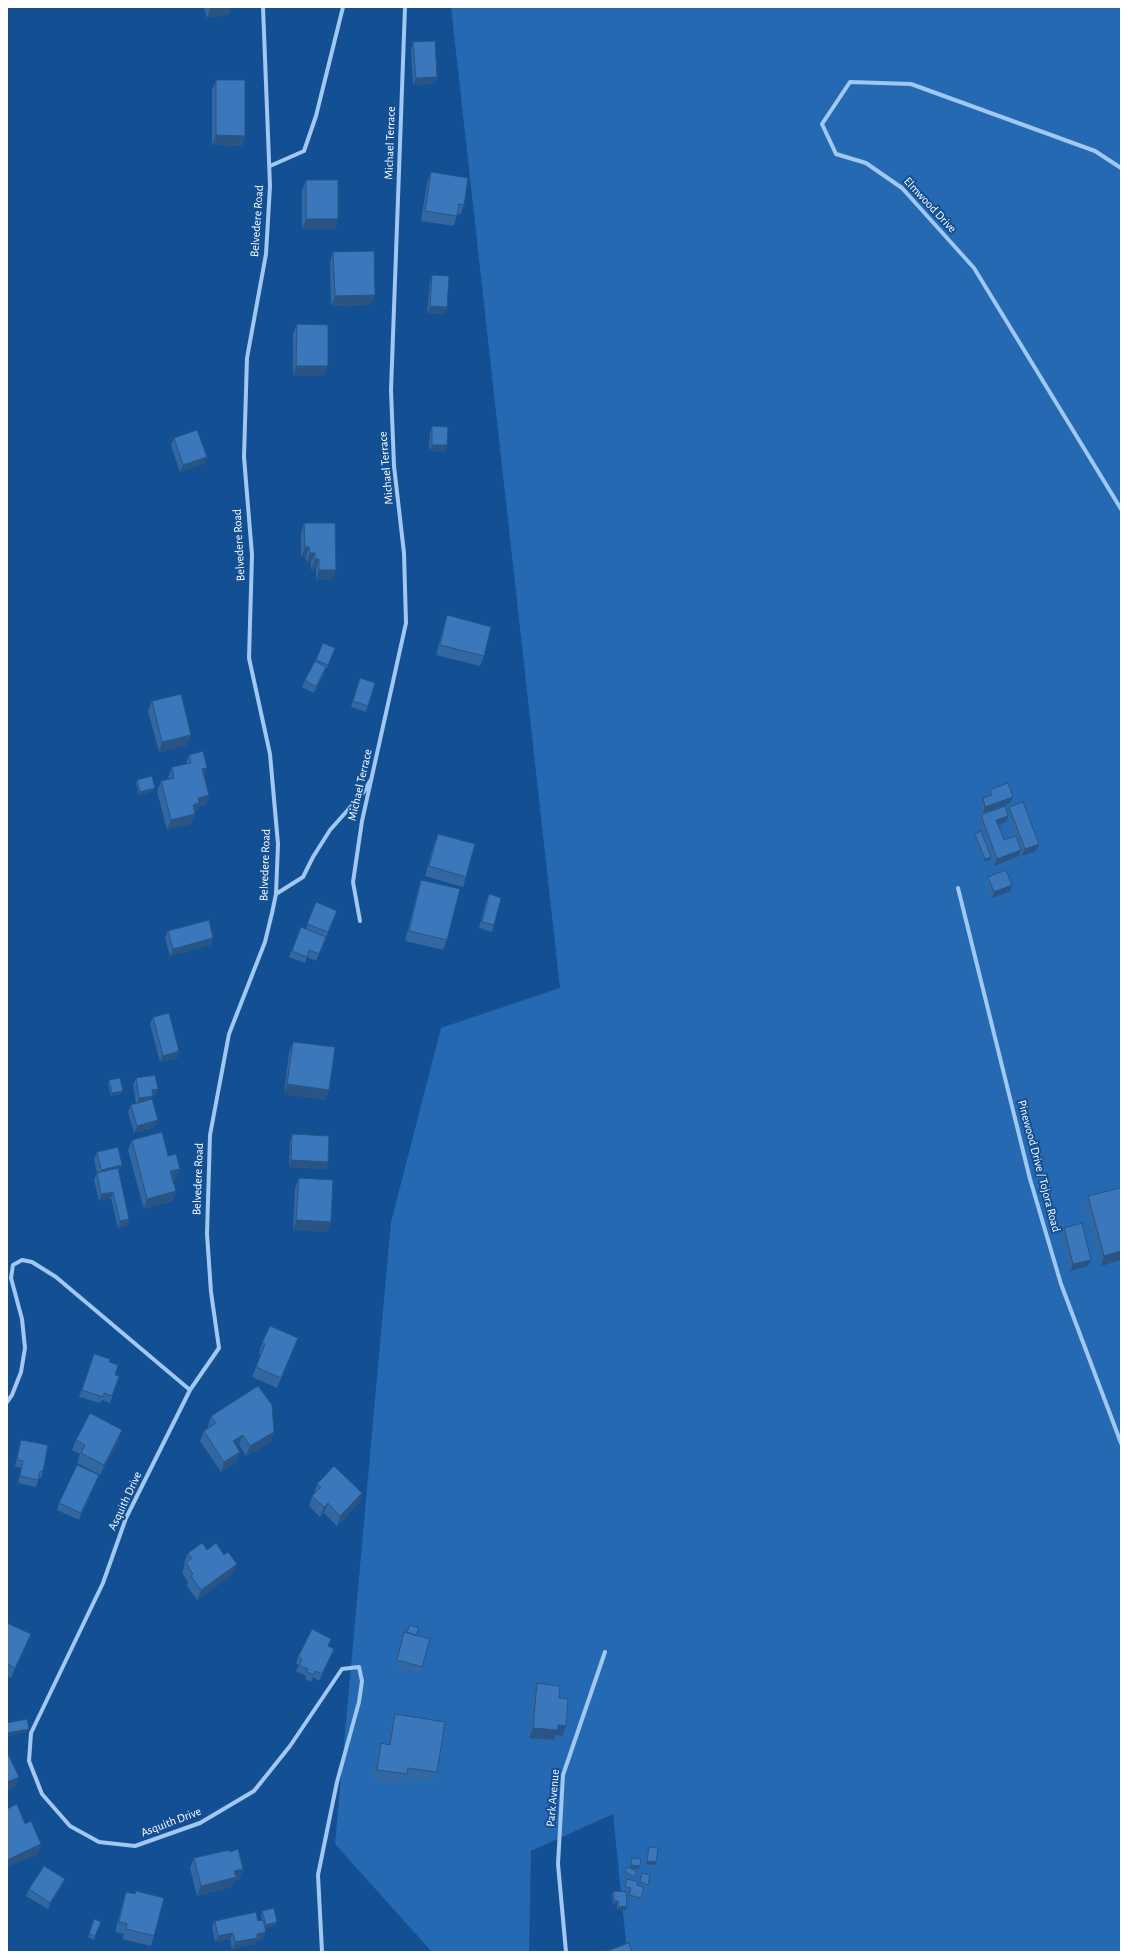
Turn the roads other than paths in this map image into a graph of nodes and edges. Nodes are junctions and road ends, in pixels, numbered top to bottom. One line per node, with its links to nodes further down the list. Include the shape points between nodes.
1 (263, 7): 4 (street, Belvedere Road)
2 (343, 7): 4 (street, via 316,116 304,151)
3 (404, 7): 7 (street, Michael Terrace, via 391,390 394,466 404,553 406,623)
4 (270, 166): 9 (street, Belvedere Road, via 266,254 247,358 244,457 252,555 250,658 270,754 278,844)
5 (1121, 168): 6 (street, Elmwood Drive, via 1095,151 910,84 850,82 822,124 836,154 866,163 902,188 974,268)
6 (1121, 509)
7 (373, 775): 9 (street, via 363,793 330,830 303,877); 10 (street, Michael Terrace, via 362,821 353,882)
8 (958, 888): 13 (street, Pinewood Drive / Tojora Road, via 1030,1179 1054,1261)
9 (276, 894): 11 (street, Belvedere Road, via 265,942 229,1034 210,1135 207,1234 218,1348)
10 (360, 922)
11 (190, 1390): 12 (street, via 56,1277 32,1262 22,1260 13,1265 11,1278 22,1319 25,1348 21,1372); 15 (street, Asquith Drive, via 126,1518 103,1583 31,1733 29,1761 42,1794 70,1826 99,1842 135,1846 200,1823 254,1791 290,1746 342,1669 359,1667 362,1682 359,1702 336,1782 318,1875)
12 (7, 1402)
13 (1121, 1443)
14 (605, 1652): 16 (street, Park Avenue, via 563,1775 558,1864)
15 (322, 1952)
16 (566, 1952)

